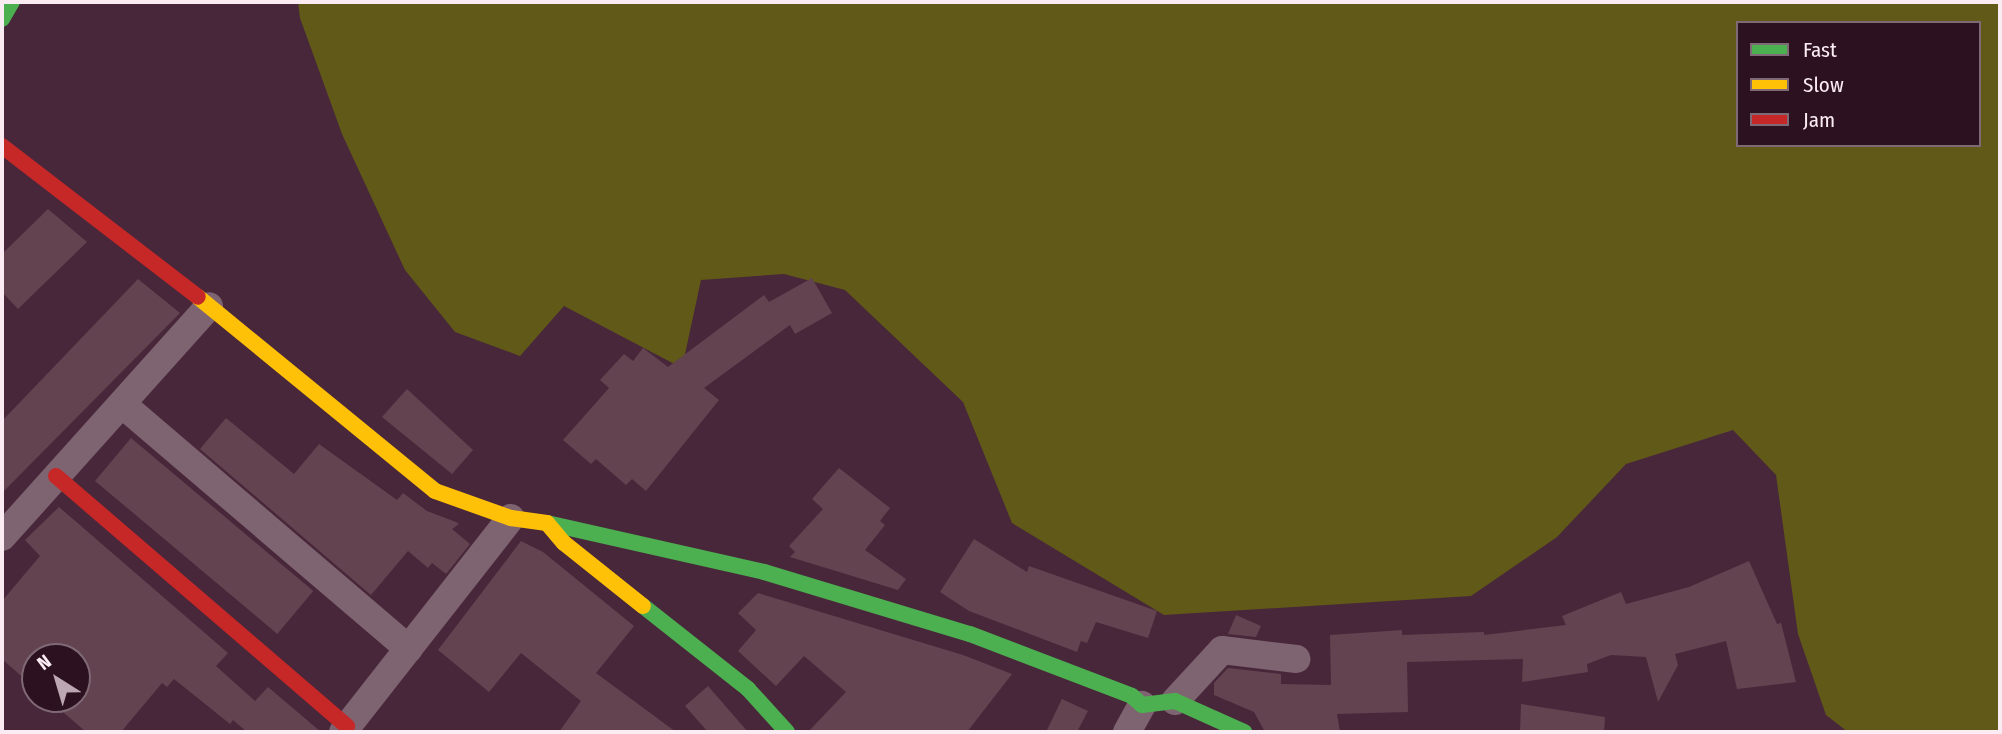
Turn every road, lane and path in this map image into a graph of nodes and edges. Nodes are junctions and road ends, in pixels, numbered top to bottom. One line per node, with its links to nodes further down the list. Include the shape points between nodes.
1 (12, 2): 2 (main road)
2 (2, 19)
3 (2, 146): 4 (main road)
4 (209, 306): 5 (street); 7 (main road, via 435,491)
5 (121, 404): 6 (street); 10 (street)
6 (57, 476): 9 (street); 14 (main road)
7 (510, 518): 8 (main road); 10 (street)
8 (547, 523): 13 (main road, via 764,572 970,634 1132,696); 15 (main road, via 564,543 748,689)
9 (2, 537)
10 (409, 649): 14 (street)
11 (1296, 659): 12 (street, via 1222,650)
12 (1175, 701): 13 (main road); 17 (main road)
13 (1142, 705): 16 (street)
14 (345, 729)
15 (787, 732)
16 (1127, 732)
17 (1244, 732)

